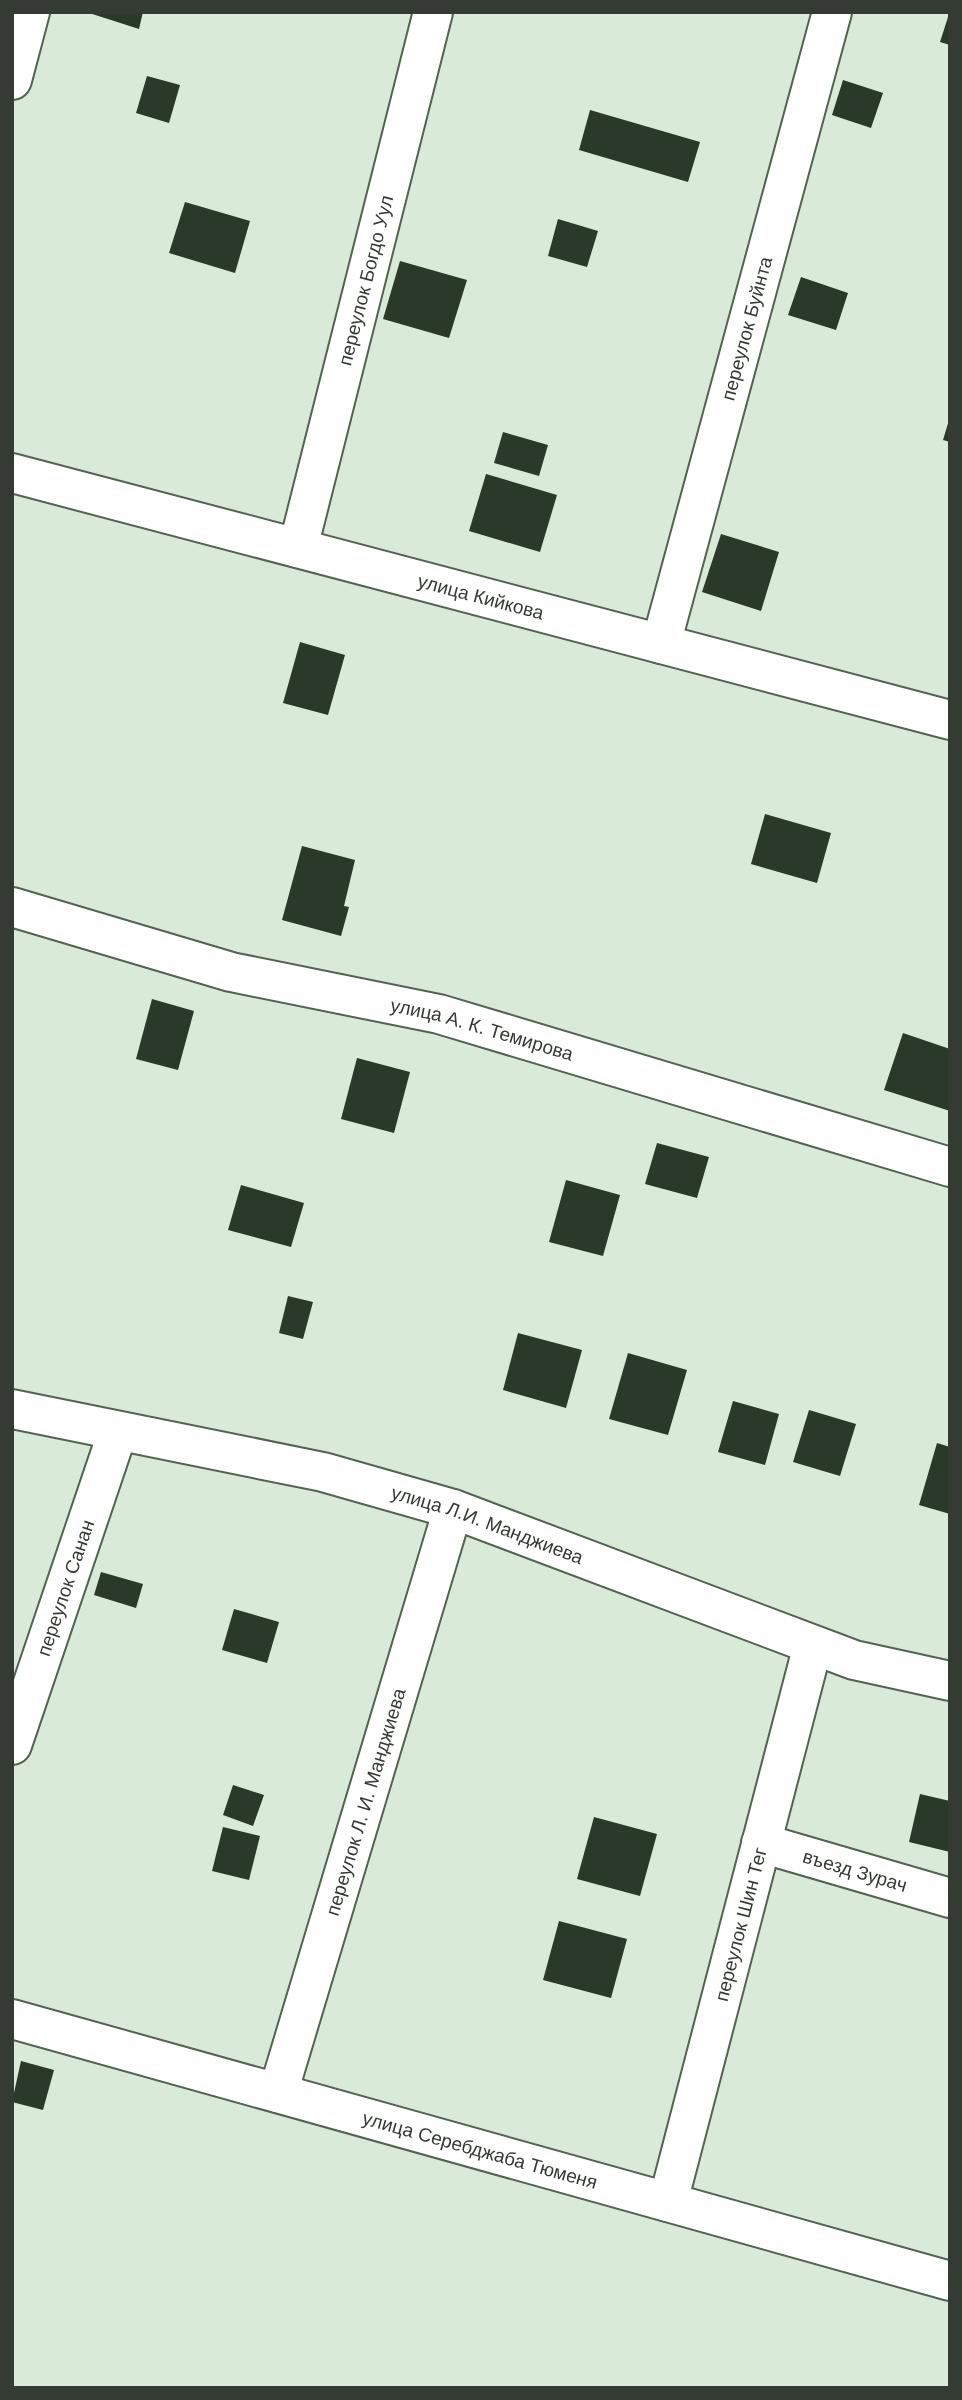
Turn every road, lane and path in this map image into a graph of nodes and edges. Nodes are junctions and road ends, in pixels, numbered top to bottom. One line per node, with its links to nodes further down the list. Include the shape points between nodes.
1 (30, 12): 4 (street)
2 (433, 12): 6 (street, переулок Богдо Уул)
3 (832, 12): 7 (street, переулок Буйнта)
4 (12, 80)
5 (12, 473): 6 (street, улица Кийкова)
6 (298, 548): 7 (street, улица Кийкова)
7 (661, 644): 8 (street, улица Кийкова)
8 (950, 720)
9 (12, 907): 10 (street, улица А. К. Темирова, via 231,972 439,1014)
10 (950, 1167)
11 (12, 1409): 12 (street, улица Л.И. Манджиева)
12 (118, 1431): 13 (street, улица Л.И. Манджиева, via 323,1472); 16 (street, переулок Санан)
13 (453, 1509): 14 (street, улица Л.И. Манджиева); 20 (street, переулок Л. И. Манджиева)
14 (813, 1645): 15 (street, улица Л.И. Манджиева, via 854,1660); 17 (street, переулок Шин Тег)
15 (950, 1681)
16 (12, 1745)
17 (761, 1843): 18 (street, въезд Зурач); 21 (street, переулок Шин Тег)
18 (950, 1898)
19 (12, 2018): 20 (street, улица Серебджаба Тюменя)
20 (278, 2093): 21 (street, улица Серебджаба Тюменя)
21 (668, 2202): 22 (street, улица Серебджаба Тюменя)
22 (950, 2281)

